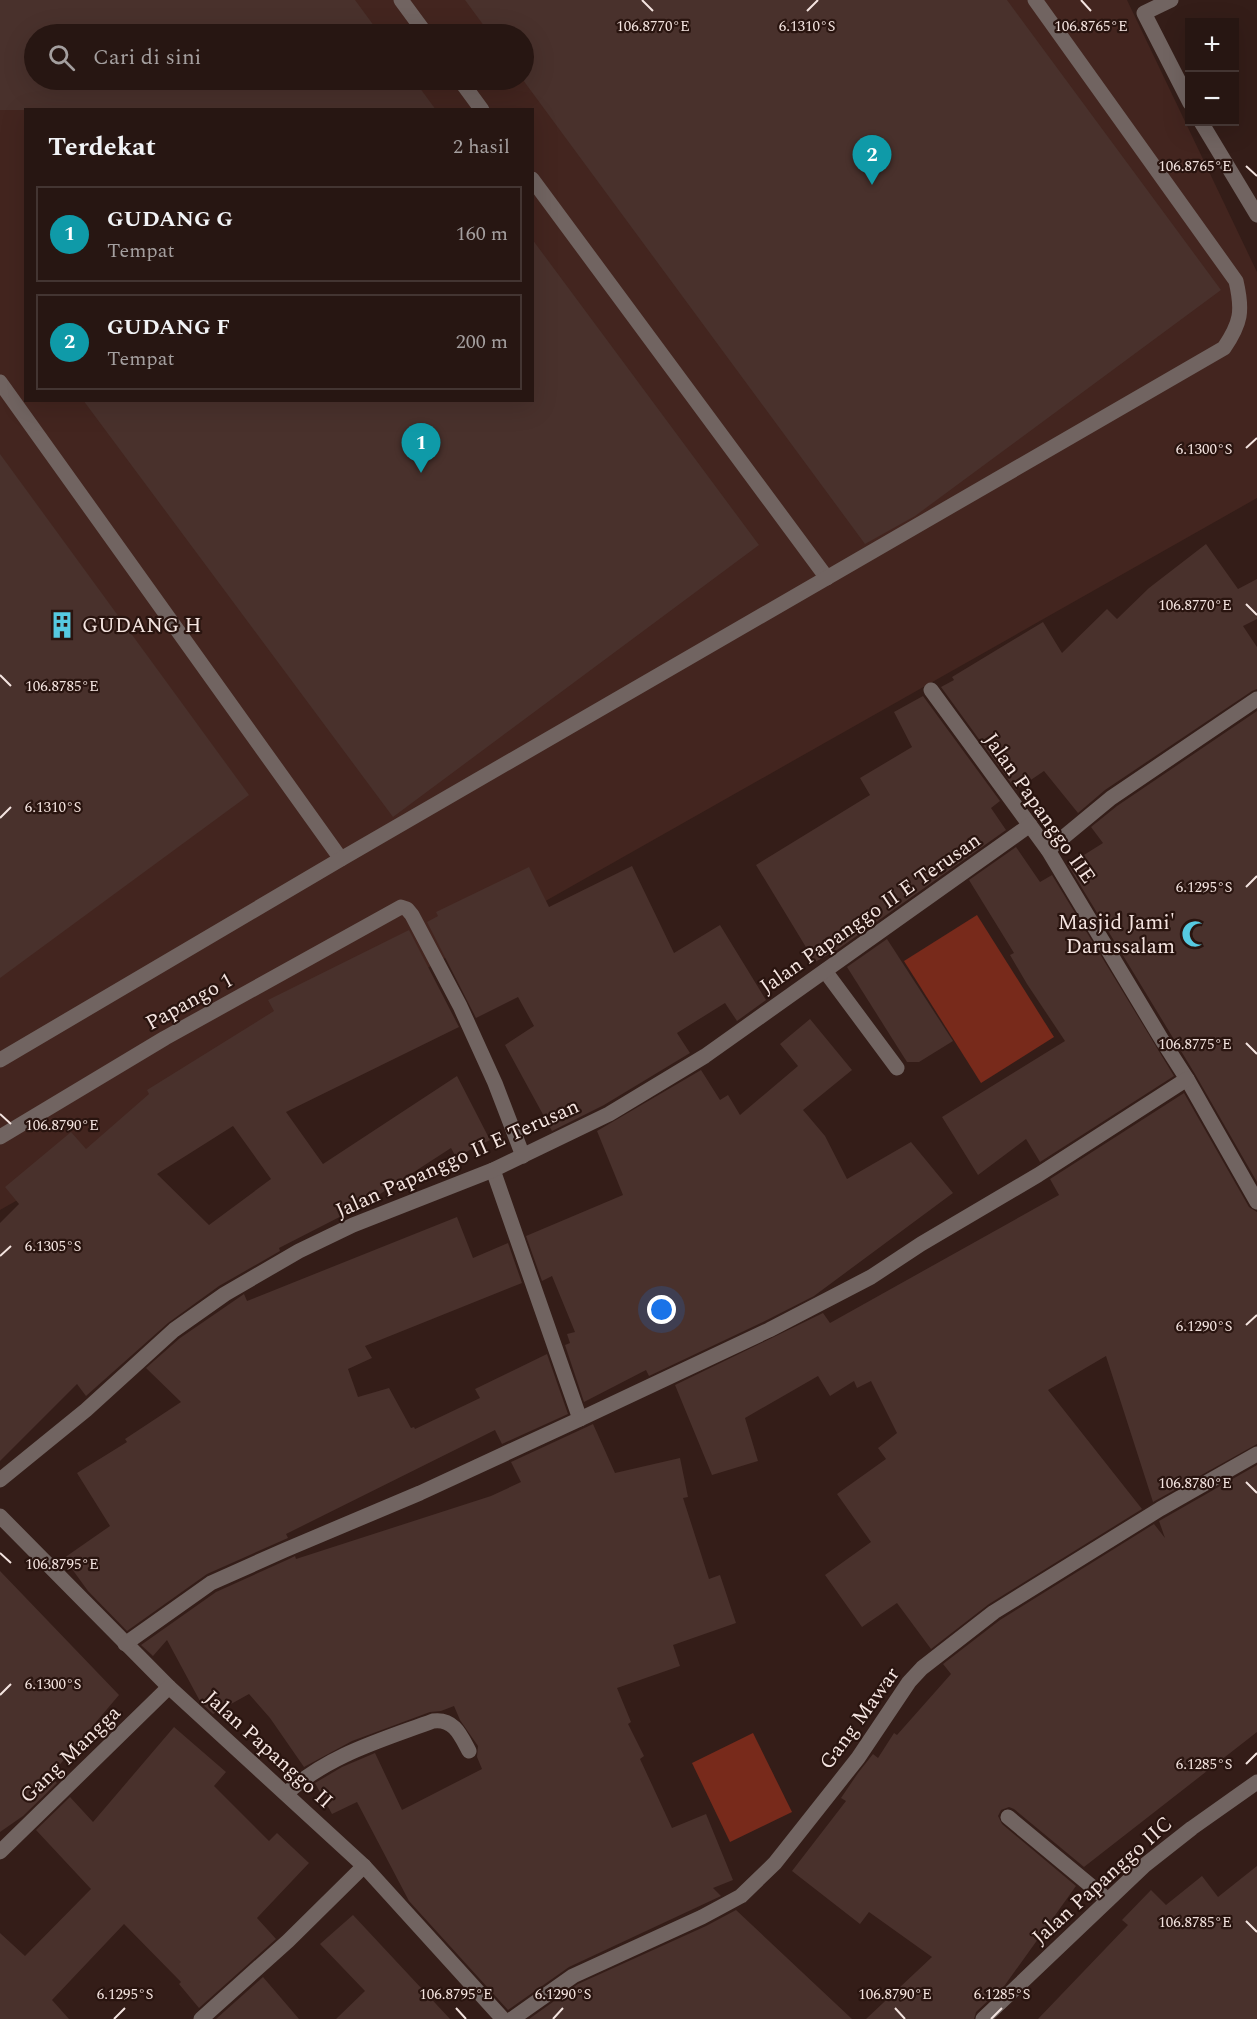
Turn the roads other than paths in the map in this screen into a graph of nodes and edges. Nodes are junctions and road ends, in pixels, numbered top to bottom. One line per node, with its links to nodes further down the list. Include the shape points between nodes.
1 (401, 0): 5 (street)
2 (1035, 0): 13 (street, via 1236,281 1241,311 1236,331 1224,348)
3 (1170, 0): 4 (street)
4 (1141, 7): 7 (street)
5 (419, 24)
6 (467, 90): 8 (street)
7 (1185, 93)
8 (481, 108)
9 (1203, 126): 11 (street)
10 (534, 182): 13 (street)
11 (1257, 215)
12 (0, 382): 18 (street)
13 (826, 578): 18 (street)
14 (931, 690): 16 (street, Jalan Papanggo IIE)
15 (1257, 699): 17 (street, via 1111,798)
16 (1030, 825): 17 (street, Jalan Papanggo IIE); 19 (street, Jalan Papanggo II E Terusan)
17 (1048, 850): 22 (street, Jalan Papanggo IIE)
18 (341, 859): 20 (street)
19 (825, 971): 21 (street); 24 (street, Jalan Papanggo II E Terusan, via 705,1056 609,1114)
20 (0, 1060)
21 (897, 1068)
22 (1187, 1079): 26 (street, Jalan Papanggo IIE); 27 (street, via 871,1277)
23 (0, 1137): 24 (street, Papango 1, via 165,1038 401,907 412,915 460,1006)
24 (523, 1156): 25 (street, Jalan Papanggo II E Terusan)
25 (493, 1170): 27 (street); 29 (street, Jalan Papanggo II E Terusan, via 353,1225 225,1294 174,1330 86,1410)
26 (1257, 1202)
27 (580, 1419): 31 (street, via 210,1583)
28 (1257, 1454): 42 (street, Gang Mawar, via 994,1612 922,1668 776,1863 741,1896 573,1976)
29 (0, 1480)
30 (0, 1516): 31 (street, Jalan Papanggo II)
31 (125, 1644): 32 (street, Jalan Papanggo II)
32 (169, 1687): 35 (street, Jalan Papanggo II); 37 (street, Gang Mangga)
33 (469, 1751): 35 (street, via 460,1732 451,1724 433,1721 347,1753 302,1779)
34 (1257, 1782): 39 (street, Jalan Papanggo IIC, via 1154,1857)
35 (287, 1793): 38 (street, Jalan Papanggo II)
36 (1008, 1817): 39 (street)
37 (0, 1852)
38 (364, 1866): 40 (street); 41 (street, Jalan Papanggo II)
39 (1108, 1900): 43 (street, Jalan Papanggo IIC)
40 (201, 2019)
41 (503, 2019)
42 (512, 2019)
43 (983, 2019)

